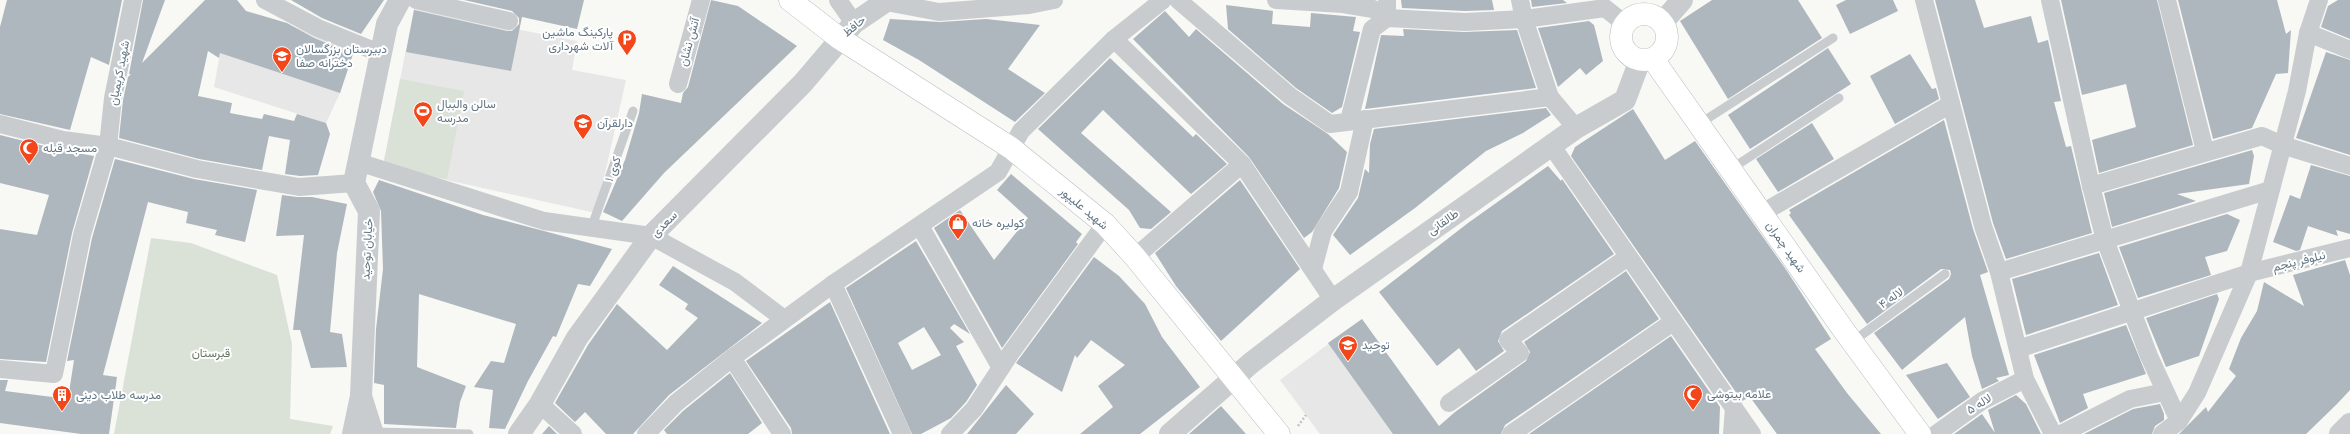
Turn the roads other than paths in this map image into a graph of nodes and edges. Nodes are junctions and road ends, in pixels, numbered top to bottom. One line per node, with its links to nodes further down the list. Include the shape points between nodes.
1 (132, 0): 43 (street, شهید کریمیان, via 113,98)
2 (400, 0): 30 (street, via 387,24)
3 (416, 0): 23 (street)
4 (701, 0): 32 (street, آتش نشان)
5 (790, 0): 25 (main road, شهید علیپور)
6 (1054, 0): 18 (street, via 1029,5 939,12)
7 (1163, 0): 28 (street)
8 (1178, 0): 37 (street, via 1295,100 1330,124)
9 (1276, 0): 21 (street, via 1342,4 1373,9)
10 (1387, 0): 21 (street)
11 (1520, 0): 22 (street)
12 (1682, 0): 24 (street)
13 (1924, 0): 35 (street)
14 (2050, 0): 51 (street)
15 (2167, 0): 45 (street)
16 (2319, 0): 26 (street)
17 (269, 1): 30 (street, via 318,28)
18 (887, 1): 25 (street, حافظ)
19 (838, 2): 25 (street)
20 (1630, 13): 22 (street, via 1605,8); 24 (main road, via 1650,15); 31 (main road, via 1621,39 1623,46 1633,58)
21 (1387, 18): 22 (street, via 1465,22); 37 (street, via 1372,29)
22 (1524, 19): 33 (street)
23 (509, 21)
24 (1662, 23): 31 (main road, via 1666,29 1667,43 1660,55)
25 (846, 31): 44 (main road, شهید علیپور); 57 (street, سعدی, via 803,83)
26 (2308, 34): 29 (street); 42 (street, via 2297,91)
27 (1833, 38): 39 (lane)
28 (1114, 39): 44 (street, via 1021,131); 47 (street)
29 (2350, 50)
30 (382, 54): 46 (street)
31 (1647, 60): 39 (main road, شهید چمران); 40 (street, طالقانی, via 1625,100)
32 (678, 84)
33 (1550, 97): 37 (street); 40 (street)
34 (1839, 98): 49 (lane)
35 (1951, 104): 53 (street); 63 (street, via 1983,226)
36 (634, 111): 55 (lane, کوی ۱)
37 (1357, 120): 62 (street, via 1349,192 1323,231)
38 (0, 124): 43 (street, via 63,140)
39 (1699, 124): 49 (main road, شهید چمران)
40 (1576, 128): 41 (street, طالقانی)
41 (1551, 145): 61 (street); 67 (street, طالقانی)
42 (2282, 145): 45 (street, via 2262,136); 48 (street); 52 (street)
43 (108, 146): 50 (street, via 197,169 299,186); 75 (street, شهید کریمیان, via 82,235 54,374)
44 (1011, 148): 54 (main road, شهید علیپور); 56 (street, via 998,172)
45 (2205, 151): 51 (street)
46 (358, 162): 50 (street); 55 (street, via 544,221)
47 (1242, 164): 60 (street); 62 (street)
48 (2350, 166)
49 (1731, 169): 53 (main road, شهید چمران)
50 (354, 183): 84 (street, خیابان توحید, via 369,210 362,396)
51 (2090, 186): 58 (street)
52 (2270, 190): 58 (street); 64 (street)
53 (1762, 213): 71 (main road, شهید چمران)
54 (1105, 224): 60 (main road, شهید علیپور); 74 (street)
55 (592, 226): 57 (street)
56 (920, 226): 66 (street); 74 (street)
57 (651, 236): 69 (street, via 735,282); 80 (street, سعدی, via 577,338)
58 (2105, 240): 63 (street); 68 (street)
59 (2350, 248): 64 (street, نیلوفر پنجم)
60 (1135, 257): 77 (main road, شهید علیپور)
61 (1628, 257): 70 (street); 79 (street, via 1508,340 1520,353)
62 (1313, 269): 67 (street)
63 (1999, 272): 72 (street)
64 (2249, 273): 68 (street, نیلوفر پنجم); 82 (street, via 2197,393)
65 (1944, 274): 71 (lane, لاله ۴)
66 (833, 284): 69 (street); 90 (street)
67 (1332, 300): 77 (street, طالقانی, via 1251,363)
68 (2134, 312): 72 (street, نیلوفر پنجم); 78 (street)
69 (784, 319): 73 (street)
70 (1673, 322): 81 (street); 94 (street)
71 (1852, 342): 97 (main road, شهید چمران)
72 (2018, 349): 76 (street)
73 (732, 358): 85 (street, via 676,403); 89 (street)
74 (1001, 368): 91 (street, via 974,409)
75 (0, 369)
76 (2025, 379): 98 (street, لاله ۵, via 1982,401); 99 (street)
77 (1234, 380): 92 (street, طالقانی); 93 (main road, شهید علیپور)
78 (2165, 392): 82 (street); 100 (street, via 2130,399)
79 (1449, 403)
80 (540, 404): 87 (street, سعدی); 88 (street)
81 (1734, 408): 95 (street); 96 (street)
82 (2179, 421): 101 (street)
83 (2350, 424): 102 (street)
84 (366, 433): 86 (lane)
85 (650, 433)
86 (469, 434)
87 (519, 434)
88 (573, 434)
89 (782, 434)
90 (902, 434)
91 (950, 434)
92 (1170, 434)
93 (1279, 434)
94 (1511, 434)
95 (1732, 434)
96 (1752, 434)
97 (1920, 434)
98 (1936, 434)
99 (2053, 434)
100 (2061, 434)
101 (2162, 434)
102 (2340, 434)

